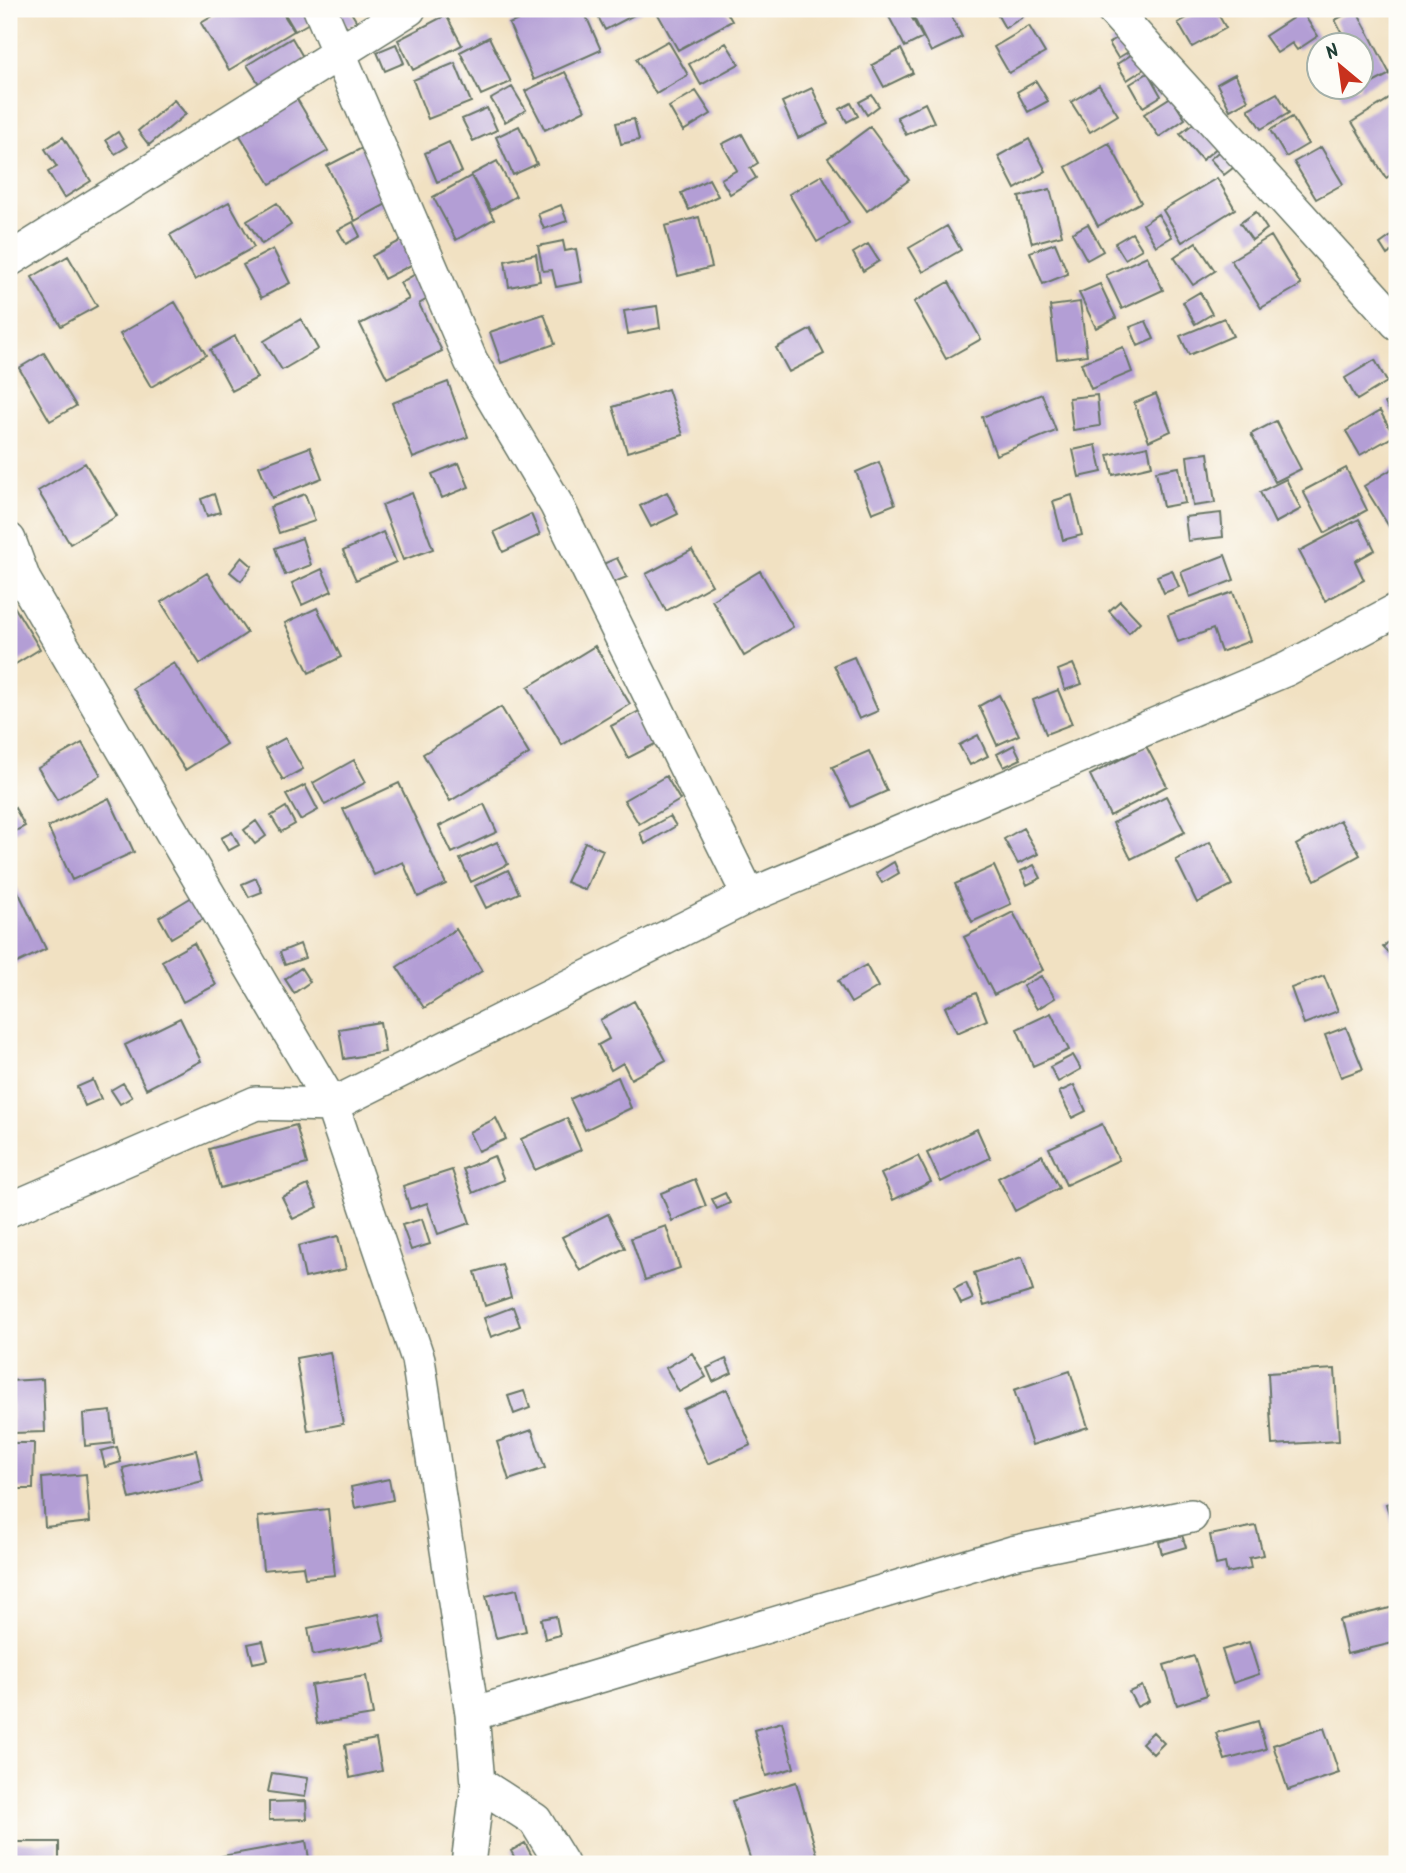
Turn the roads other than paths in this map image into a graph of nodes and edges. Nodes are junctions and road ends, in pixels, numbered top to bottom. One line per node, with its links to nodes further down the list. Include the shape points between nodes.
1 (320, 9): 4 (street)
2 (409, 9): 4 (street)
3 (1112, 9): 6 (street)
4 (340, 50): 5 (street); 9 (street, via 471,361 556,504)
5 (9, 260)
6 (1397, 323)
7 (9, 540): 10 (street, via 24,580)
8 (1397, 610): 9 (street, via 1287,669)
9 (749, 897): 10 (street)
10 (332, 1105): 11 (street, via 256,1103); 13 (street, via 418,1359)
11 (9, 1210)
12 (1191, 1516): 13 (street, via 1012,1553)
13 (472, 1714): 14 (street)
14 (478, 1783): 15 (street); 16 (street, via 535,1820)
15 (468, 1864)
16 (562, 1864)

